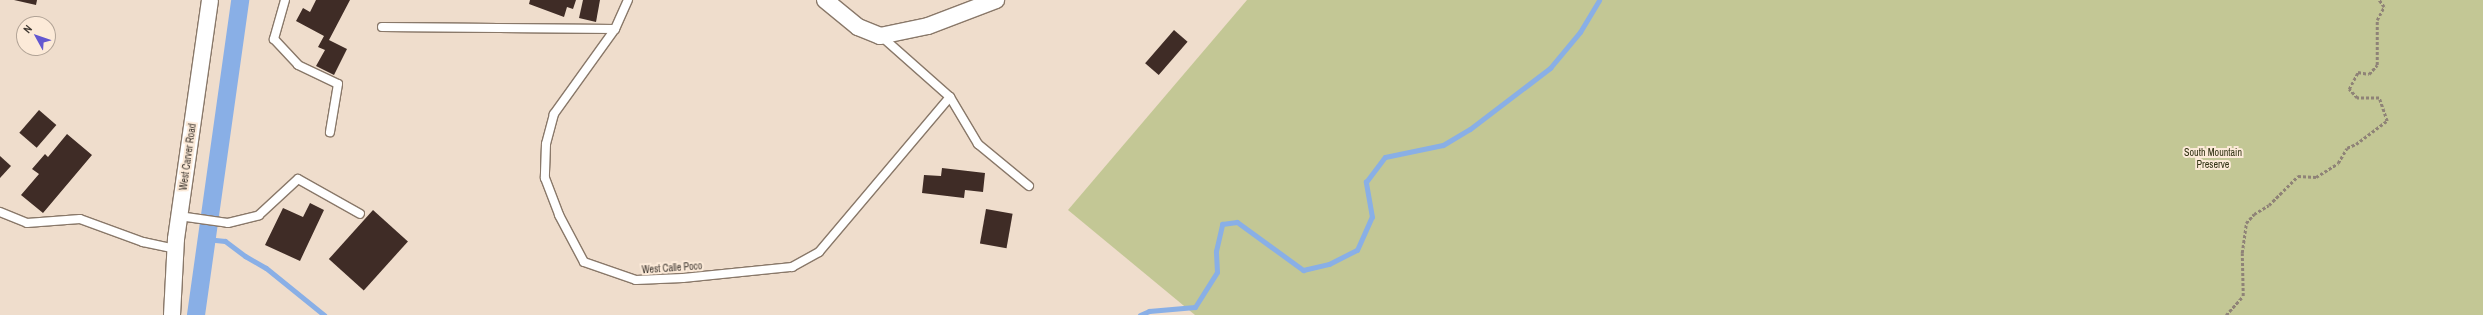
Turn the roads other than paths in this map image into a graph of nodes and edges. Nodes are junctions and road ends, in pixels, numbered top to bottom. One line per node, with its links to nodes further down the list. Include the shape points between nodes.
1 (210, 0): 14 (street, West Carver Road)
2 (285, 0): 10 (lane, via 274,39 298,65 338,84)
3 (628, 0): 7 (lane, West Calle Poco)
4 (825, 0): 8 (street, via 858,27)
5 (996, 0): 8 (street, via 928,26)
6 (382, 27): 7 (lane)
7 (615, 29): 9 (lane, West Calle Poco, via 554,114 546,144 545,178 559,215 584,262 636,280 792,267 819,252)
8 (880, 36): 9 (lane)
9 (950, 97): 11 (lane, via 978,144)
10 (330, 132)
11 (1029, 186)
12 (0, 212): 15 (lane, via 27,223 80,219 142,242)
13 (360, 214): 14 (lane, via 298,179 259,215 228,223)
14 (187, 217): 15 (street, West Carver Road)
15 (175, 250): 16 (street, West Carver Road)
16 (172, 315)

